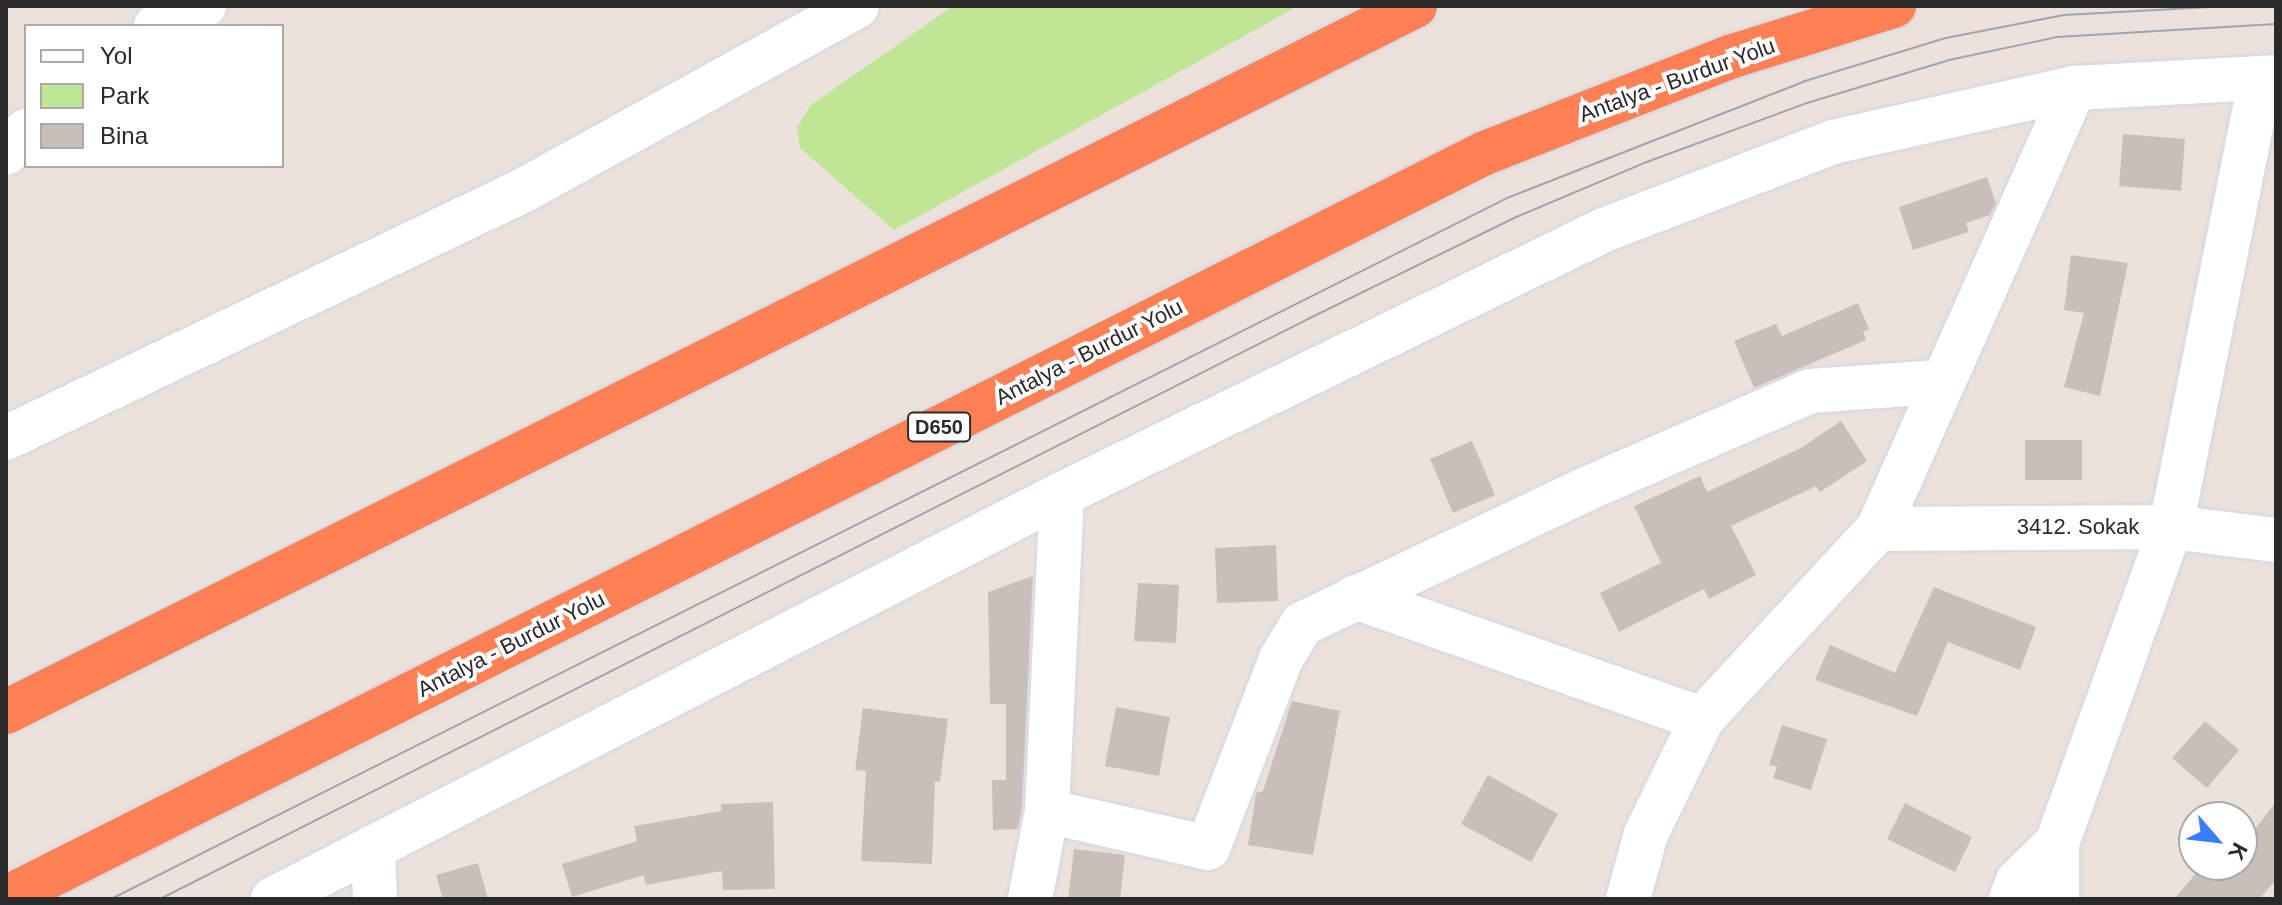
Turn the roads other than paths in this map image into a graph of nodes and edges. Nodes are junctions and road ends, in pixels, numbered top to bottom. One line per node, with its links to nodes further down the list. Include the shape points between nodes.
1 (204, 6): 5 (street)
2 (857, 6): 11 (street, via 524,190)
3 (1415, 6): 17 (highway)
4 (1894, 6): 22 (highway, Antalya - Burdur Yolu / D650, via 1730,57 1485,153)
5 (161, 24)
6 (2268, 78): 7 (street); 13 (street)
7 (2074, 88): 10 (street); 12 (street, via 1833,142 1604,230)
8 (24, 133): 9 (street)
9 (6, 153)
10 (1940, 382): 14 (street); 16 (street, via 1810,391)
11 (6, 438)
12 (1062, 494): 19 (street); 21 (street)
13 (2171, 527): 14 (street, 3412. Sokak); 15 (street, 3412. Sokak); 20 (street)
14 (1878, 529): 18 (street)
15 (2276, 540)
16 (1355, 597): 18 (street); 19 (street, via 1302,624 1281,659 1208,848)
17 (6, 712)
18 (1702, 719): 26 (street, via 1646,834)
19 (1047, 811): 25 (street)
20 (2057, 843): 27 (street, via 2018,881); 28 (street)
21 (373, 847): 23 (street); 24 (street)
22 (6, 898)
23 (273, 899)
24 (375, 899)
25 (1030, 899)
26 (1628, 899)
27 (2011, 899)
28 (2057, 899)

